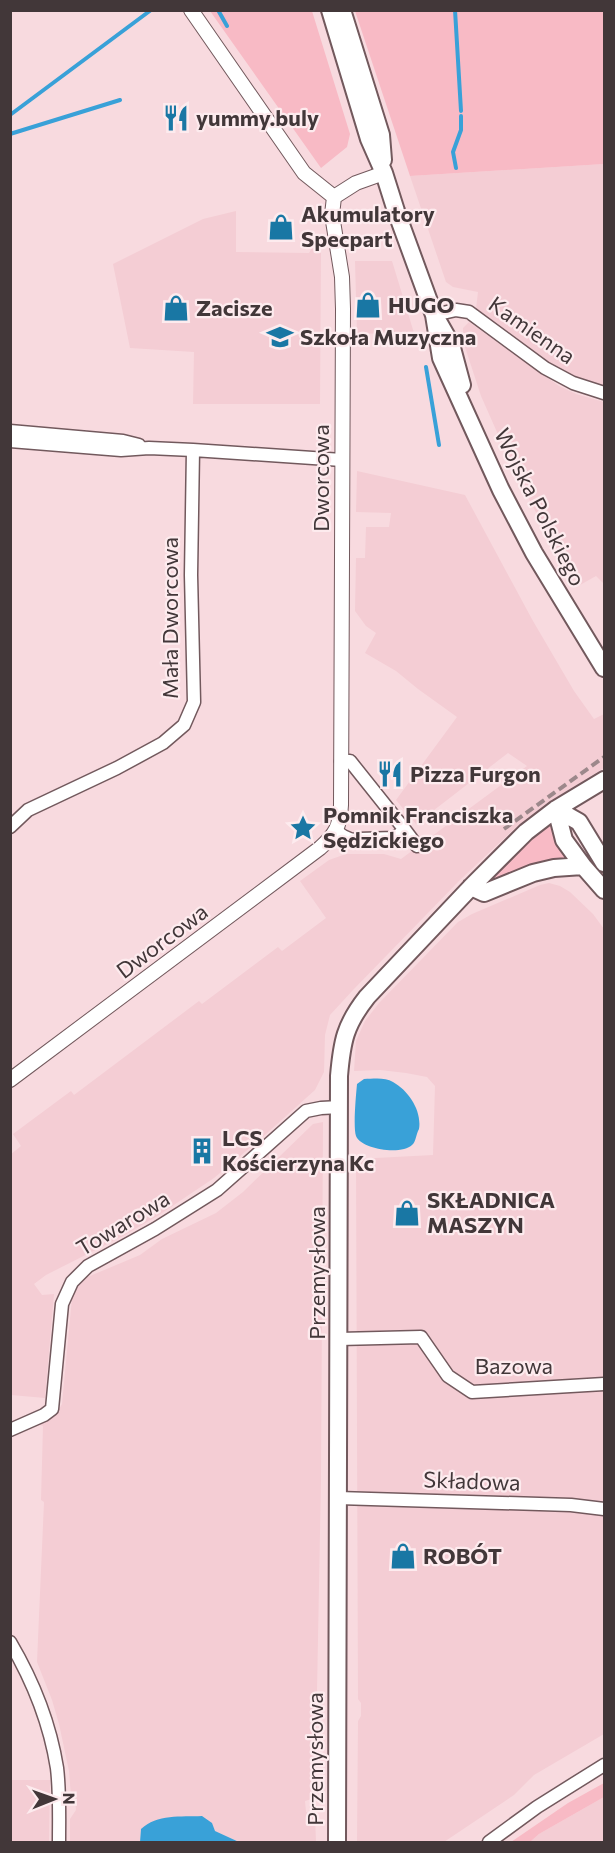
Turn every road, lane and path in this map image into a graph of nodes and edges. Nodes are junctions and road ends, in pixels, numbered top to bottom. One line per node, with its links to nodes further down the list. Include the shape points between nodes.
1 (191, 10): 5 (street, via 304,173)
2 (330, 10): 4 (main road, Wojska Polskiego, via 369,139)
3 (342, 10): 4 (main road, Wojska Polskiego, via 381,135)
4 (384, 173): 5 (street, via 356,183); 6 (main road, Wojska Polskiego)
5 (334, 197): 12 (street, Dworcowa, via 332,215 342,277)
6 (434, 315): 7 (street, Kamienna, via 456,310 469,312 545,368); 13 (main road, Wojska Polskiego, via 451,344 473,426 501,490 534,554)
7 (604, 393)
8 (10, 431): 10 (street, via 123,441)
9 (10, 441): 10 (street, via 121,450)
10 (149, 448): 11 (street)
11 (193, 450): 12 (street); 17 (street, Mała Dworcowa, via 194,702 184,725 163,743 28,810)
12 (342, 460): 14 (street, Dworcowa)
13 (604, 668)
14 (341, 760): 18 (street, via 350,761); 19 (street, Dworcowa, via 340,820)
15 (604, 780): 16 (main road, Przemysłowa)
16 (556, 809): 21 (main road, via 579,822); 22 (main road, via 564,840); 23 (main road, Przemysłowa, via 526,832)
17 (10, 827)
18 (405, 830): 19 (street, via 394,838 359,840); 20 (street)
19 (336, 831): 25 (street, Dworcowa, via 320,848)
20 (417, 846)
21 (604, 863)
22 (583, 866): 23 (main road, via 533,873 484,893); 24 (main road)
23 (471, 887): 26 (main road, Przemysłowa, via 357,1010 344,1036)
24 (604, 890)
25 (10, 1080)
26 (340, 1107): 27 (main road, Przemysłowa); 29 (street, Towarowa, via 306,1111 217,1190 80,1272 62,1304 52,1409)
27 (339, 1339): 28 (street, Bazowa, via 421,1337 448,1376 472,1392); 30 (main road, Przemysłowa)
28 (604, 1384)
29 (10, 1430)
30 (338, 1498): 31 (street, Składowa); 35 (main road, Przemysłowa)
31 (604, 1509)
32 (10, 1642): 34 (street, via 36,1693 52,1743 57,1769)
33 (604, 1765): 36 (street)
34 (59, 1842)
35 (337, 1842)
36 (489, 1842)

